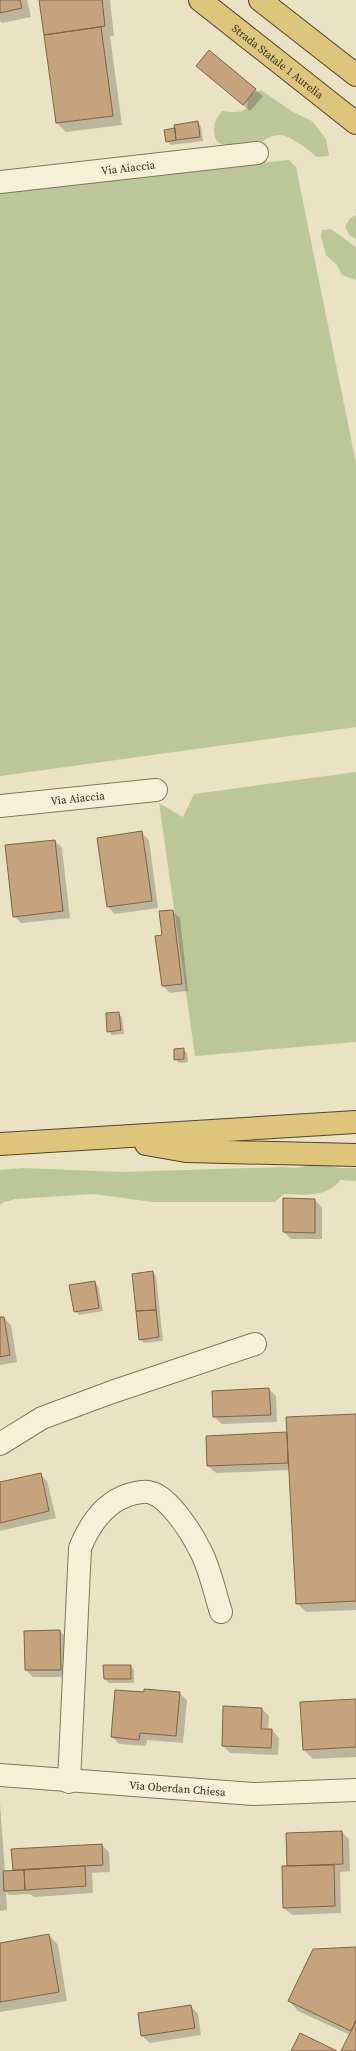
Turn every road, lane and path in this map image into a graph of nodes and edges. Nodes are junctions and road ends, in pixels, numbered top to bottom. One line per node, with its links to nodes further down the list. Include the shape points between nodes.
1 (200, 0): 4 (highway, Strada Statale 1 Aurelia)
2 (260, 0): 3 (highway)
3 (356, 75)
4 (356, 123)
5 (257, 153): 6 (street, Via Aiaccia)
6 (0, 182)
7 (156, 790): 8 (street, Via Aiaccia)
8 (0, 806)
9 (354, 1122): 10 (highway)
10 (108, 1138): 11 (highway); 12 (highway, via 186,1151)
11 (0, 1144)
12 (356, 1154)
13 (255, 1344): 14 (street, via 42,1418)
14 (0, 1444)
15 (221, 1612): 17 (street, via 200,1549 177,1514 164,1501 152,1492 138,1492 118,1498 102,1513 88,1529 80,1548)
16 (0, 1775): 17 (street, Via Oberdan Chiesa)
17 (69, 1782): 18 (street, Via Oberdan Chiesa, via 253,1794)
18 (356, 1790)

